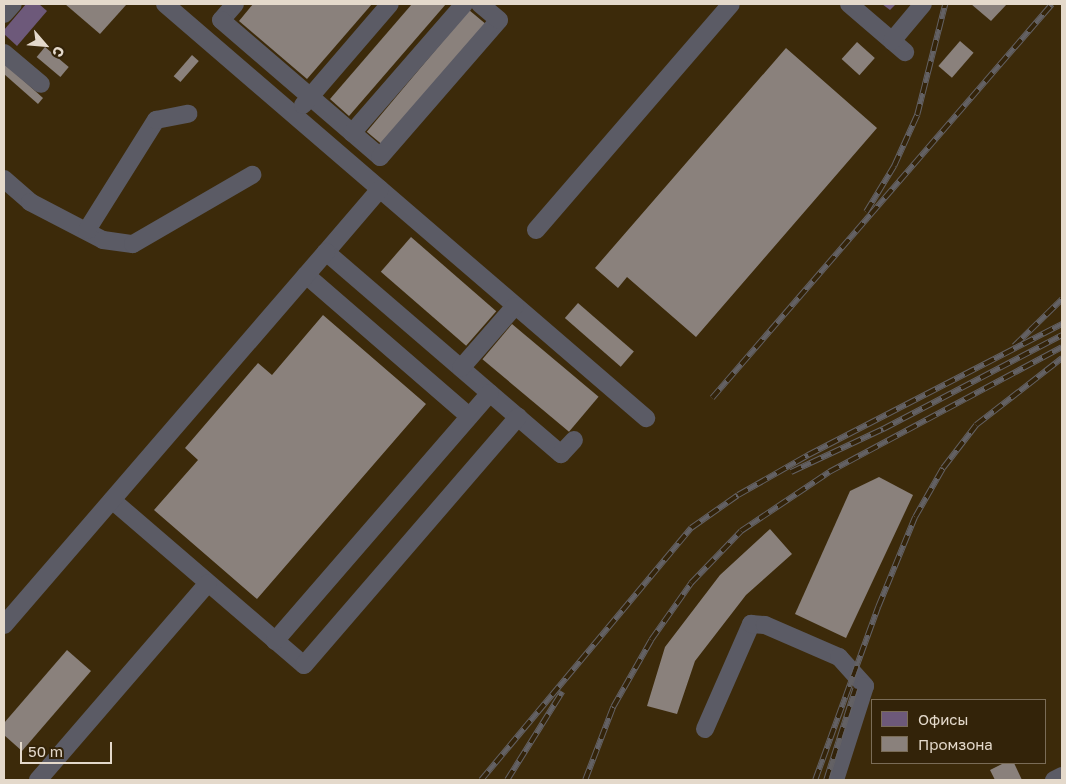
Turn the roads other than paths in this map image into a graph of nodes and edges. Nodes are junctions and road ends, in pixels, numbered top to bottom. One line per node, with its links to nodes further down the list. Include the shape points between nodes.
1 (13, 4): 10 (street)
2 (165, 4): 15 (street)
3 (235, 4): 13 (street, via 221,20)
4 (390, 4): 13 (street)
5 (464, 4): 16 (street)
6 (480, 4): 16 (street, via 499,20 380,157)
7 (731, 4): 21 (street)
8 (849, 4): 9 (street, via 898,46)
9 (923, 4)
10 (4, 14)
11 (4, 52): 12 (street)
12 (41, 84)
13 (310, 97): 15 (street); 16 (street)
14 (188, 114): 20 (street, via 156,120)
15 (294, 115): 19 (street)
16 (352, 133)
17 (252, 175): 20 (street, via 133,244 103,240)
18 (4, 179): 20 (street, via 30,202)
19 (380, 189): 22 (street); 24 (street)
20 (87, 230)
21 (536, 230)
22 (326, 252): 23 (street); 25 (street)
23 (306, 275): 27 (street); 31 (street)
24 (516, 306): 25 (street); 29 (street)
25 (461, 368): 26 (street)
26 (490, 393): 27 (street); 28 (street)
27 (469, 416): 34 (street)
28 (518, 417): 30 (street, via 561,454); 34 (street, via 304,665)
29 (646, 418)
30 (574, 440)
31 (112, 500): 32 (street); 33 (street)
32 (208, 583): 34 (street); 37 (street)
33 (4, 625)
34 (275, 641)
35 (705, 730): 38 (street, via 751,624 766,625 839,657 865,686)
36 (1062, 776): 39 (street)
37 (38, 780)
38 (835, 780)
39 (1054, 780)

